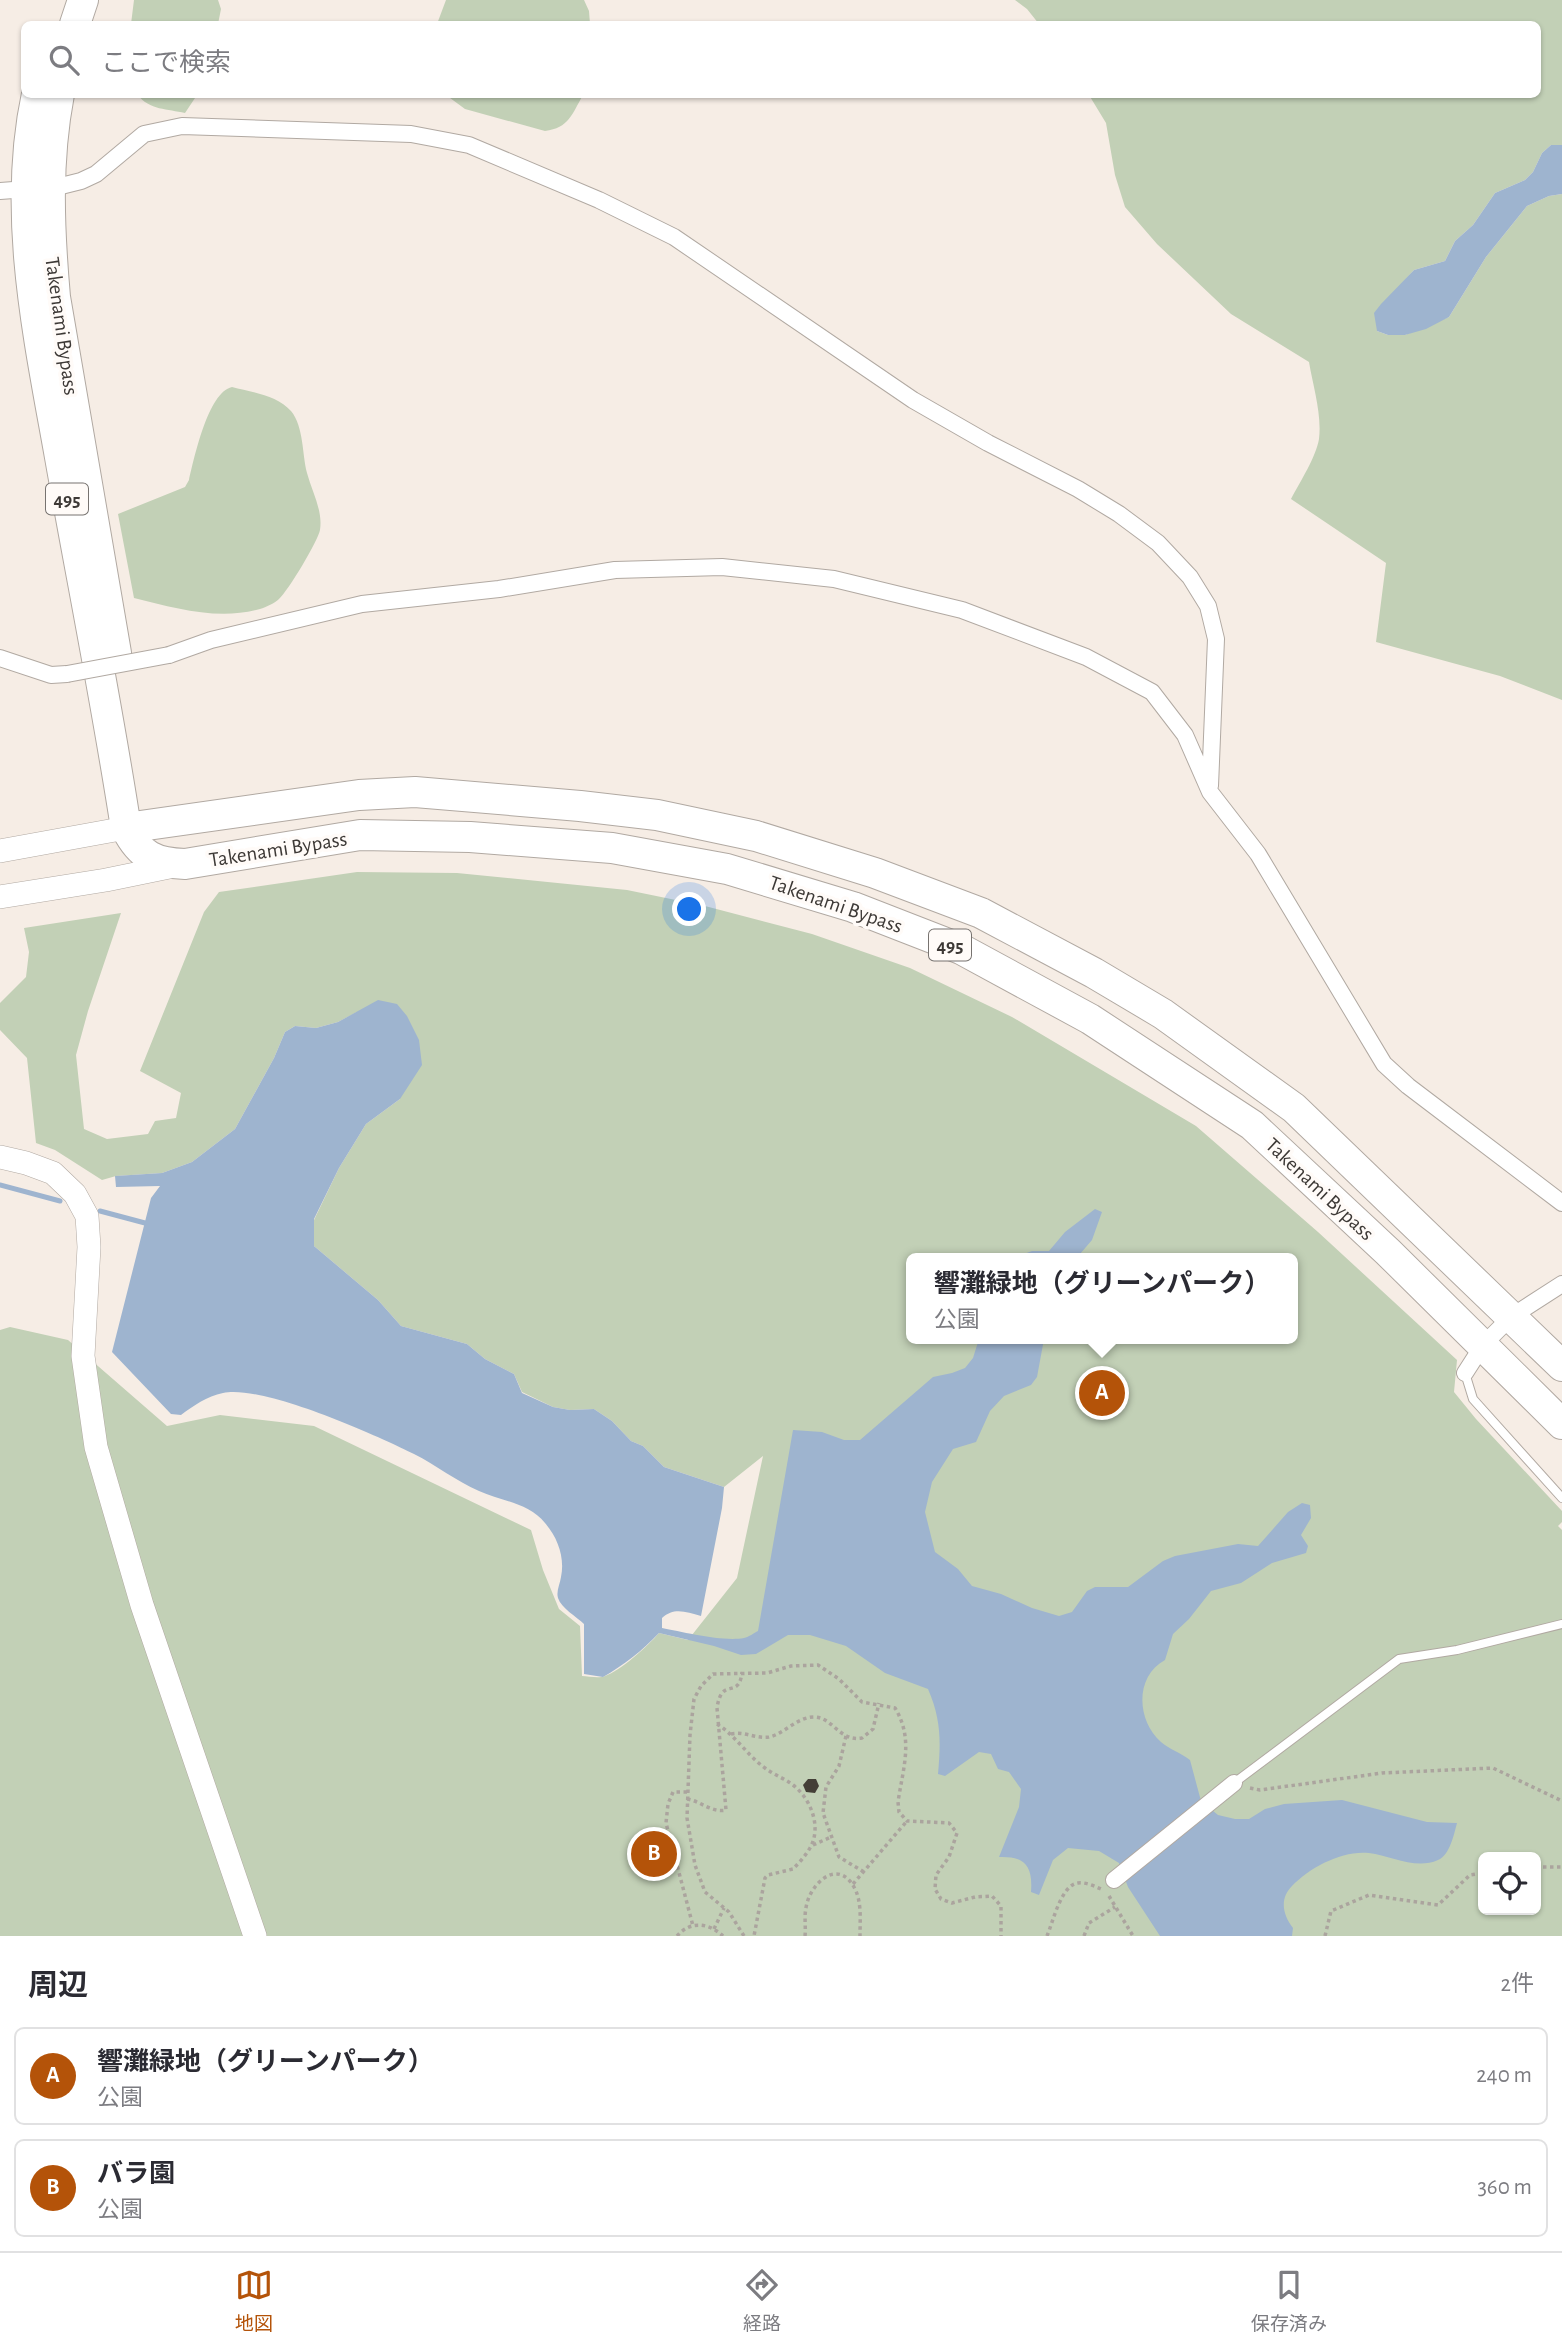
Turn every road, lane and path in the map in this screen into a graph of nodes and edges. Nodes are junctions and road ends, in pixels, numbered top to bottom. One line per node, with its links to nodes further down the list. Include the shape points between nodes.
1 (62, 0): 3 (highway)
2 (83, 0): 4 (highway)
3 (55, 21)
4 (76, 21)
5 (36, 98): 7 (highway, Takenami Bypass / 495)
6 (58, 98): 7 (highway, Takenami Bypass / 495, via 52,141)
7 (25, 190): 9 (street, via 81,181 144,134 182,126 411,134 469,145 674,237 913,400 1078,489 1158,543 1190,577 1208,606 1216,639); 10 (highway, Takenami Bypass / 495, via 43,364)
8 (0, 658): 9 (street, bridge, via 51,675 66,674 169,655 211,640 362,604 615,570 722,567 834,579 961,610 1086,657 1152,692 1185,735)
9 (1210, 792): 14 (street, via 1258,854 1384,1064)
10 (129, 832): 11 (street); 12 (street); 16 (highway, Takenami Bypass / 495, via 146,811 164,820 179,820 359,795 415,792 657,815 756,836 886,877 981,913 1163,1014 1294,1108); 17 (highway, Takenami Bypass / 495, via 167,863 185,864 360,835 470,836 612,849 727,869 853,907 961,949 1079,1013 1252,1125)
11 (0, 851)
12 (0, 897)
13 (0, 1157): 47 (street, via 53,1173 75,1194 87,1216 83,1356 96,1447 142,1605)
14 (1562, 1203)
15 (1562, 1284): 16 (street)
16 (1511, 1317): 17 (street); 18 (highway, Takenami Bypass / 495)
17 (1483, 1346): 19 (street); 20 (highway, Takenami Bypass / 495)
18 (1562, 1366)
19 (1465, 1373): 21 (lane, via 1473,1399)
20 (1562, 1423)
21 (1562, 1498)
22 (1562, 1624): 28 (lane, via 1399,1659)
23 (742, 1672): 24 (path, via 818,1665 862,1702); 25 (path, via 741,1683 719,1696); 29 (path, via 713,1674 694,1699)
24 (879, 1703): 27 (path, via 870,1733 857,1739); 32 (path, via 895,1708 907,1738 898,1802)
25 (717, 1724): 26 (path); 30 (path, via 726,1810)
26 (730, 1734): 27 (path, via 766,1737 811,1717 824,1720); 34 (path, via 765,1768 808,1799 814,1836)
27 (846, 1736): 33 (path, via 839,1766 823,1799)
28 (1234, 1783): 31 (path, via 1260,1790 1382,1773 1493,1769); 39 (street)
29 (687, 1792): 30 (path); 43 (path, via 673,1793 666,1823)
30 (687, 1799): 42 (path, via 695,1865 705,1892)
31 (1562, 1801)
32 (907, 1821): 37 (path); 52 (path, via 949,1823 957,1833 949,1857 936,1875 935,1889 952,1903 992,1896 1000,1906)
33 (831, 1837): 34 (path); 37 (path, via 839,1857)
34 (811, 1846): 49 (path, via 793,1869 765,1878)
35 (1541, 1867): 36 (path)
36 (1562, 1867)
37 (864, 1872): 40 (path)
38 (1478, 1874): 56 (path, via 1470,1875 1438,1905 1369,1895 1331,1911)
39 (1114, 1880)
40 (853, 1884): 50 (path, via 844,1876 824,1876 806,1907); 51 (path)
41 (1115, 1907): 53 (path, via 1106,1891 1087,1884 1070,1885); 54 (path, via 1089,1923); 55 (path)
42 (724, 1908): 44 (path); 48 (path)
43 (693, 1926): 44 (path); 45 (path)
44 (714, 1929): 46 (path)
45 (680, 1935)
46 (721, 1935)
47 (254, 1936)
48 (744, 1936)
49 (754, 1936)
50 (805, 1936)
51 (860, 1936)
52 (1000, 1936)
53 (1047, 1936)
54 (1084, 1936)
55 (1133, 1936)
56 (1325, 1936)

